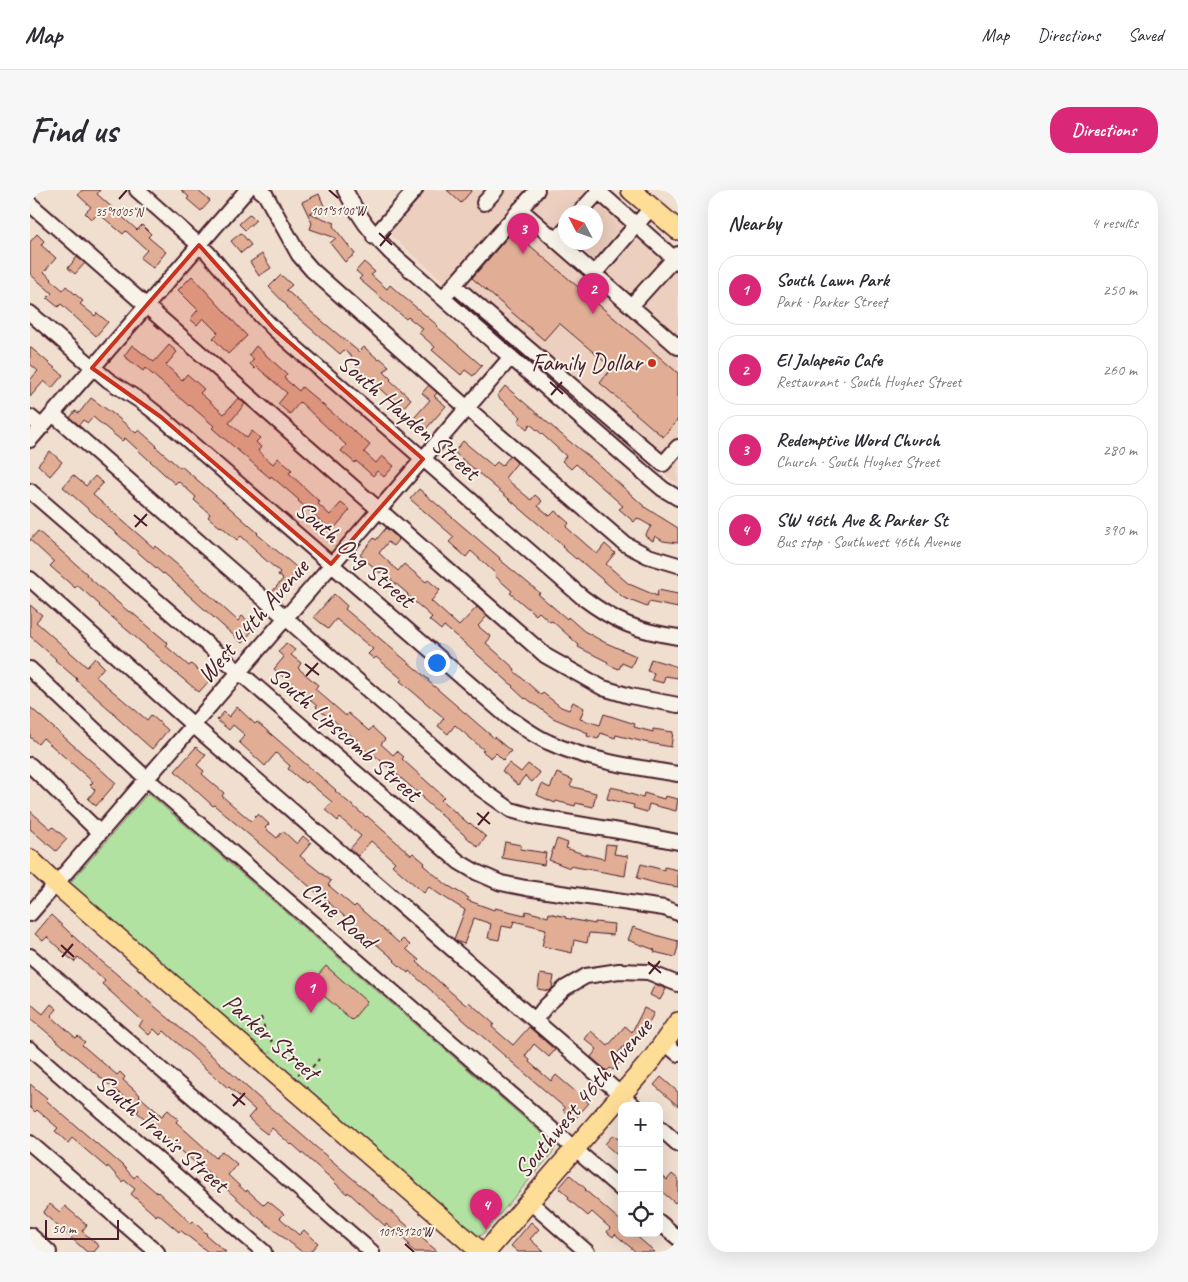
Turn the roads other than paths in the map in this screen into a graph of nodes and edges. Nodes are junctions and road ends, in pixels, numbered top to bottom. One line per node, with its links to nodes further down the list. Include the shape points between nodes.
1 (137, 190): 19 (street, South Hayden Street)
2 (247, 190): 19 (street)
3 (260, 190): 30 (street, via 312,270)
4 (345, 190): 17 (street)
5 (415, 190): 17 (street)
6 (496, 190): 10 (street)
7 (537, 190): 14 (street)
8 (598, 190): 12 (street); 15 (street)
9 (630, 190): 13 (main road)
10 (484, 203)
11 (30, 204): 24 (street)
12 (586, 205)
13 (652, 208): 15 (street); 16 (main road)
14 (520, 209): 18 (street); 22 (street)
15 (636, 225): 20 (street); 21 (street)
16 (678, 230)
17 (374, 237): 23 (street)
18 (556, 240): 21 (street)
19 (199, 245): 24 (street); 36 (street, South Hayden Street, via 274,329)
20 (677, 258): 25 (street)
21 (594, 274): 25 (street)
22 (454, 285): 23 (street); 37 (street)
23 (443, 298): 28 (street)
24 (147, 306): 29 (street); 41 (street)
25 (632, 306): 27 (street)
26 (30, 313): 29 (street, South Ong Street)
27 (675, 339)
28 (511, 357): 30 (street, West 44th Avenue); 38 (street)
29 (92, 368): 31 (street); 42 (street, South Ong Street, via 162,417)
30 (467, 408): 36 (street, West 44th Avenue); 43 (street, via 625,544)
31 (53, 414): 33 (street); 45 (street)
32 (30, 417): 33 (street)
33 (42, 427): 34 (street)
34 (30, 440)
35 (678, 447): 37 (street)
36 (423, 458): 41 (street, West 44th Avenue); 46 (street, South Hayden Street, via 597,608 643,631)
37 (663, 464): 38 (street)
38 (651, 479): 40 (street)
39 (30, 491): 48 (street, South Lipscomb Street)
40 (678, 498)
41 (379, 509): 42 (street, West 44th Avenue); 49 (street, via 546,656 604,688)
42 (332, 564): 45 (street, West 44th Avenue); 52 (street, South Ong Street, via 527,730 547,742 596,760)
43 (678, 566)
44 (30, 579): 50 (street)
45 (286, 617): 48 (street, West 44th Avenue); 55 (street, via 481,789 511,810 543,819)
46 (678, 638)
47 (30, 669): 53 (street, Cline Road)
48 (238, 672): 50 (street, West 44th Avenue); 58 (street, South Lipscomb Street, via 444,850 476,872 501,883 664,908)
49 (678, 705)
50 (193, 725): 53 (street, West 44th Avenue); 62 (street)
51 (30, 765): 54 (street)
52 (678, 774)
53 (147, 779): 54 (street, West 44th Avenue); 70 (street, Cline Road)
54 (100, 833): 57 (street, West 44th Avenue)
55 (678, 842)
56 (30, 859): 57 (main road, Parker Street)
57 (56, 884): 59 (street, West 44th Avenue); 80 (main road, Parker Street)
58 (678, 913)
59 (30, 914)
60 (30, 956): 79 (street)
61 (678, 984): 62 (street, via 648,972 620,971 586,976 565,988)
62 (535, 1020): 66 (street)
63 (678, 1022): 64 (main road, Southwest 46th Avenue)
64 (671, 1048): 66 (main road, Southwest 46th Avenue, via 654,1058)
65 (30, 1049): 78 (street, South Travis Street)
66 (628, 1100): 70 (main road, Southwest 46th Avenue)
67 (663, 1131): 69 (street)
68 (30, 1143): 77 (street)
69 (678, 1144)
70 (575, 1149): 71 (street, Cline Road); 72 (main road, Southwest 46th Avenue)
71 (618, 1187)
72 (530, 1202): 81 (main road, Southwest 46th Avenue); 82 (street)
73 (663, 1225): 75 (street)
74 (30, 1235): 76 (street)
75 (678, 1238)
76 (49, 1252)
77 (156, 1252)
78 (264, 1252)
79 (372, 1252)
80 (482, 1252)
81 (486, 1252)
82 (587, 1252)

